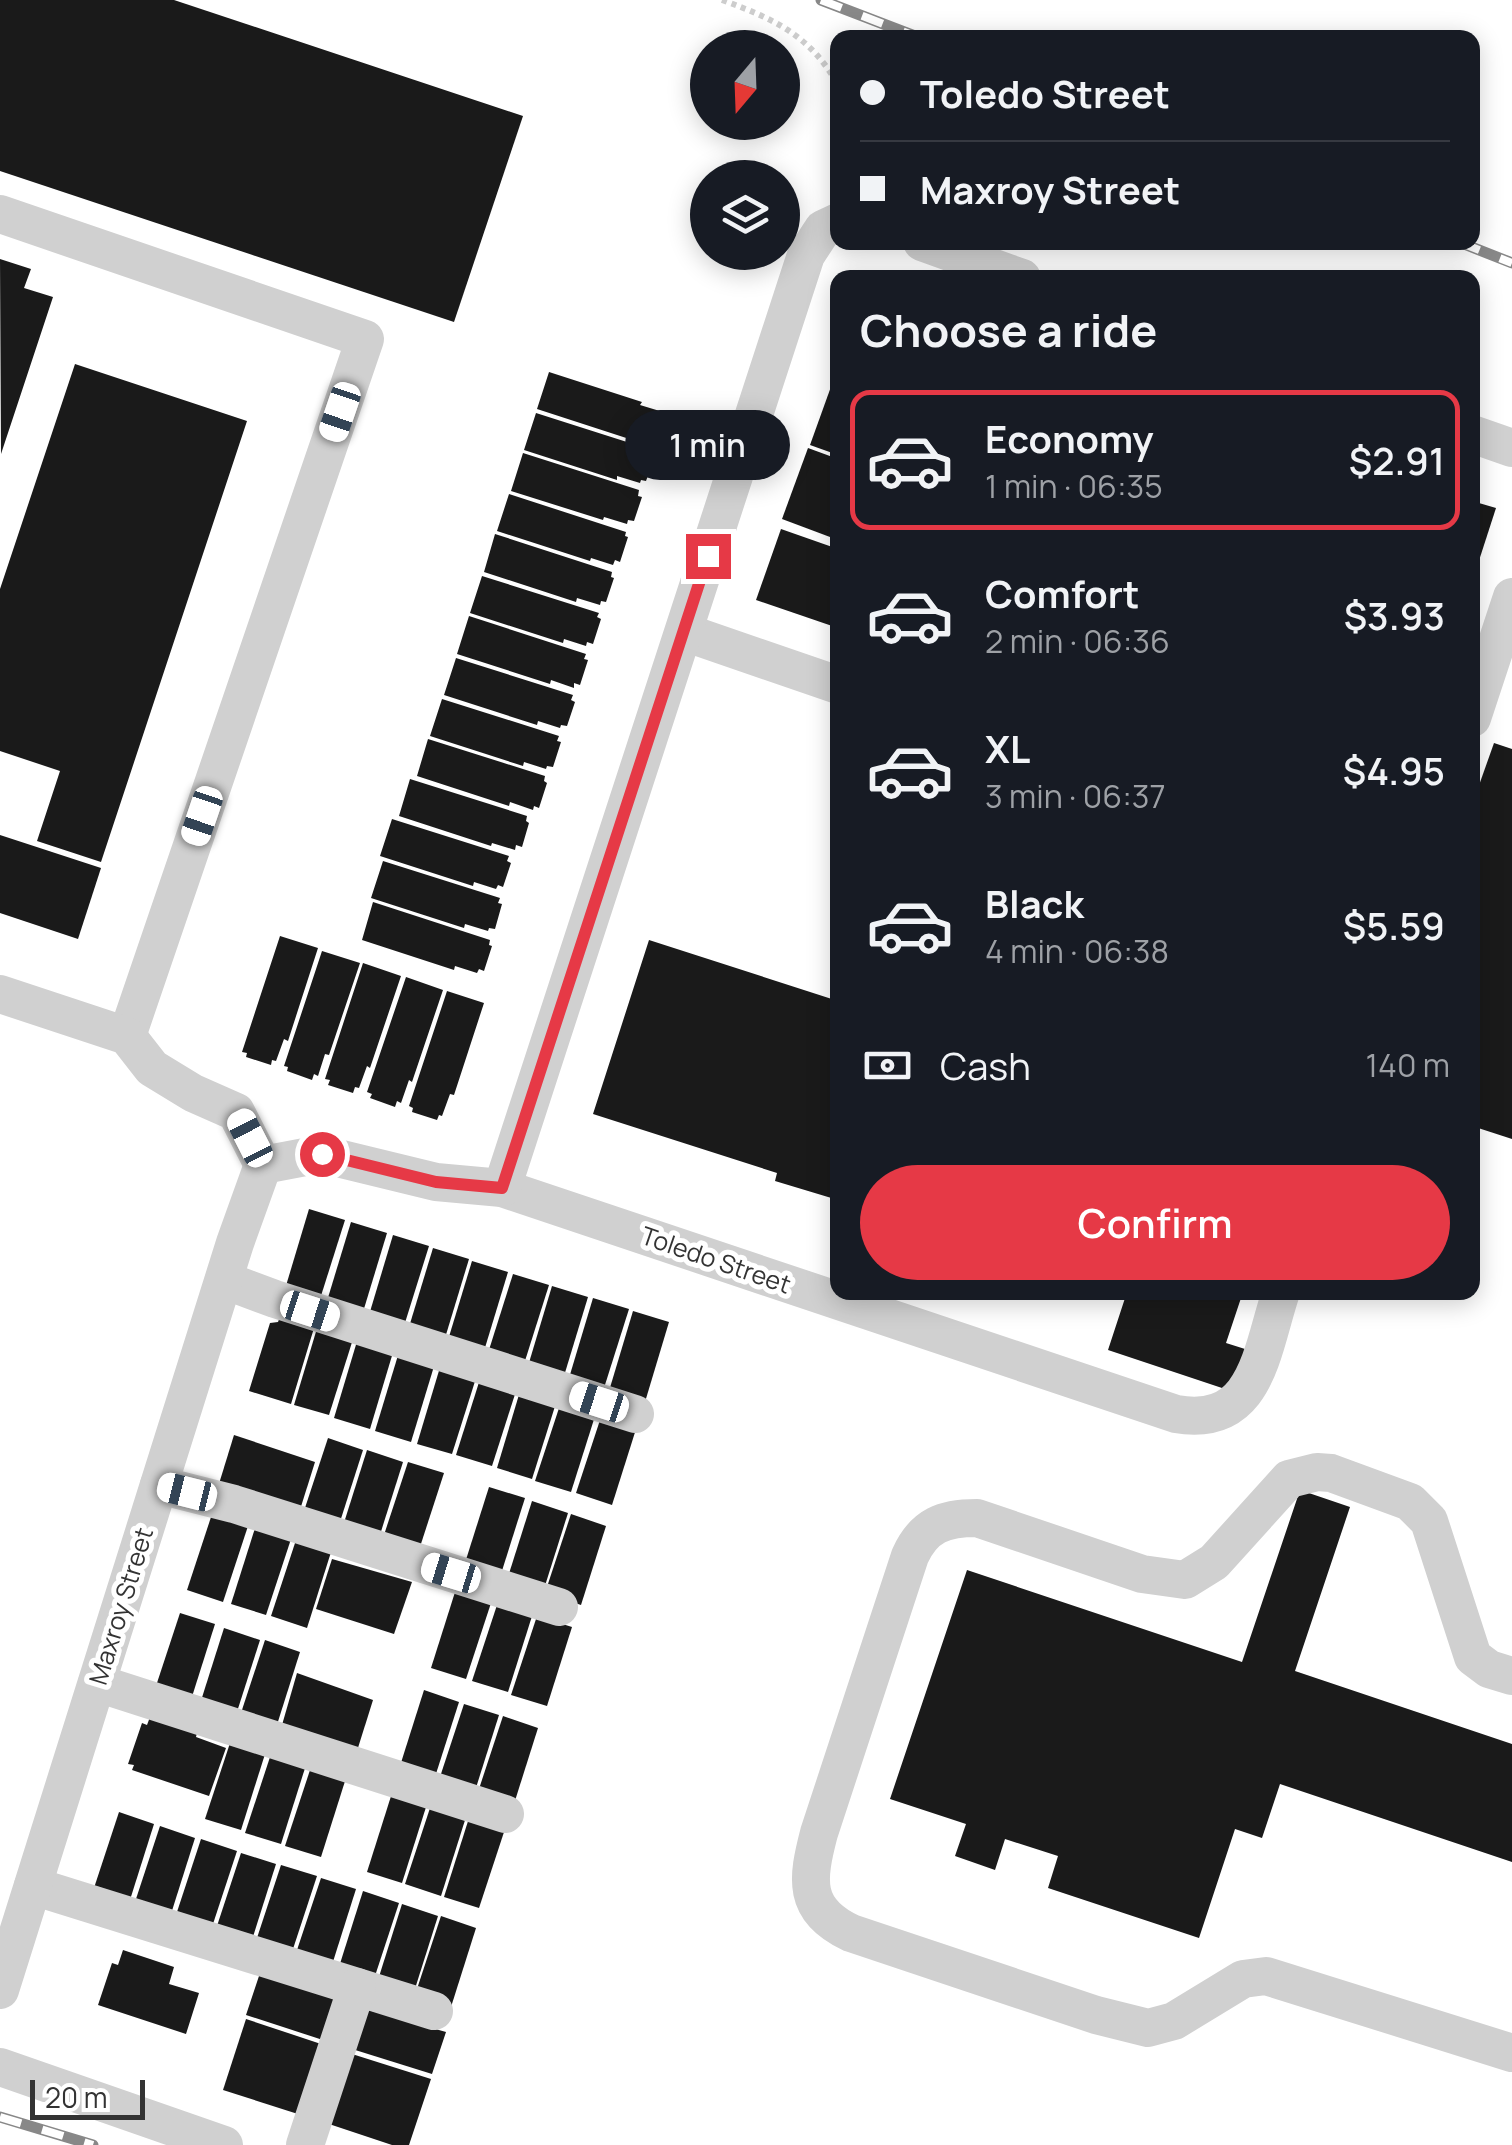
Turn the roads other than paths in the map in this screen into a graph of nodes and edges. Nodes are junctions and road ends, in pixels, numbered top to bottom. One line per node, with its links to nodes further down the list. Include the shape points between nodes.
1 (0, 214): 12 (street, via 365,339)
2 (830, 226): 8 (street, via 806,255)
3 (944, 250): 4 (street)
4 (1000, 270)
5 (1480, 437): 6 (street)
6 (1512, 448)
7 (1512, 597): 10 (street)
8 (684, 632): 9 (street); 14 (street)
9 (830, 682)
10 (1480, 694)
11 (0, 994): 12 (street)
12 (127, 1036): 13 (street, via 152,1068 236,1112)
13 (263, 1165): 14 (street, Toledo Street, via 322,1154 436,1182); 15 (street, Maxroy Street)
14 (502, 1188): 16 (street, Toledo Street)
15 (224, 1280): 19 (street); 20 (street, Maxroy Street)
16 (830, 1298)
17 (836, 1300): 18 (street, Toledo Street, via 1199,1418 1237,1402 1250,1383)
18 (1278, 1300)
19 (636, 1414)
20 (159, 1485): 21 (street); 23 (street, Maxroy Street)
21 (559, 1607)
22 (1512, 1676): 29 (street, via 1474,1657 1429,1521 1410,1502 1332,1474 1289,1479 1214,1562 1185,1580 1142,1574 977,1518 952,1518 930,1526 910,1556 819,1833 811,1880 819,1912 850,1933 1148,2028 1174,2021 1243,1979 1266,1976)
23 (97, 1683): 24 (street); 25 (street, Maxroy Street)
24 (505, 1814)
25 (33, 1886): 26 (street); 27 (street, Maxroy Street)
26 (358, 1987): 28 (street); 32 (street)
27 (0, 1990)
28 (434, 2011)
29 (1512, 2053)
30 (0, 2067): 31 (street)
31 (224, 2145)
32 (305, 2145)

